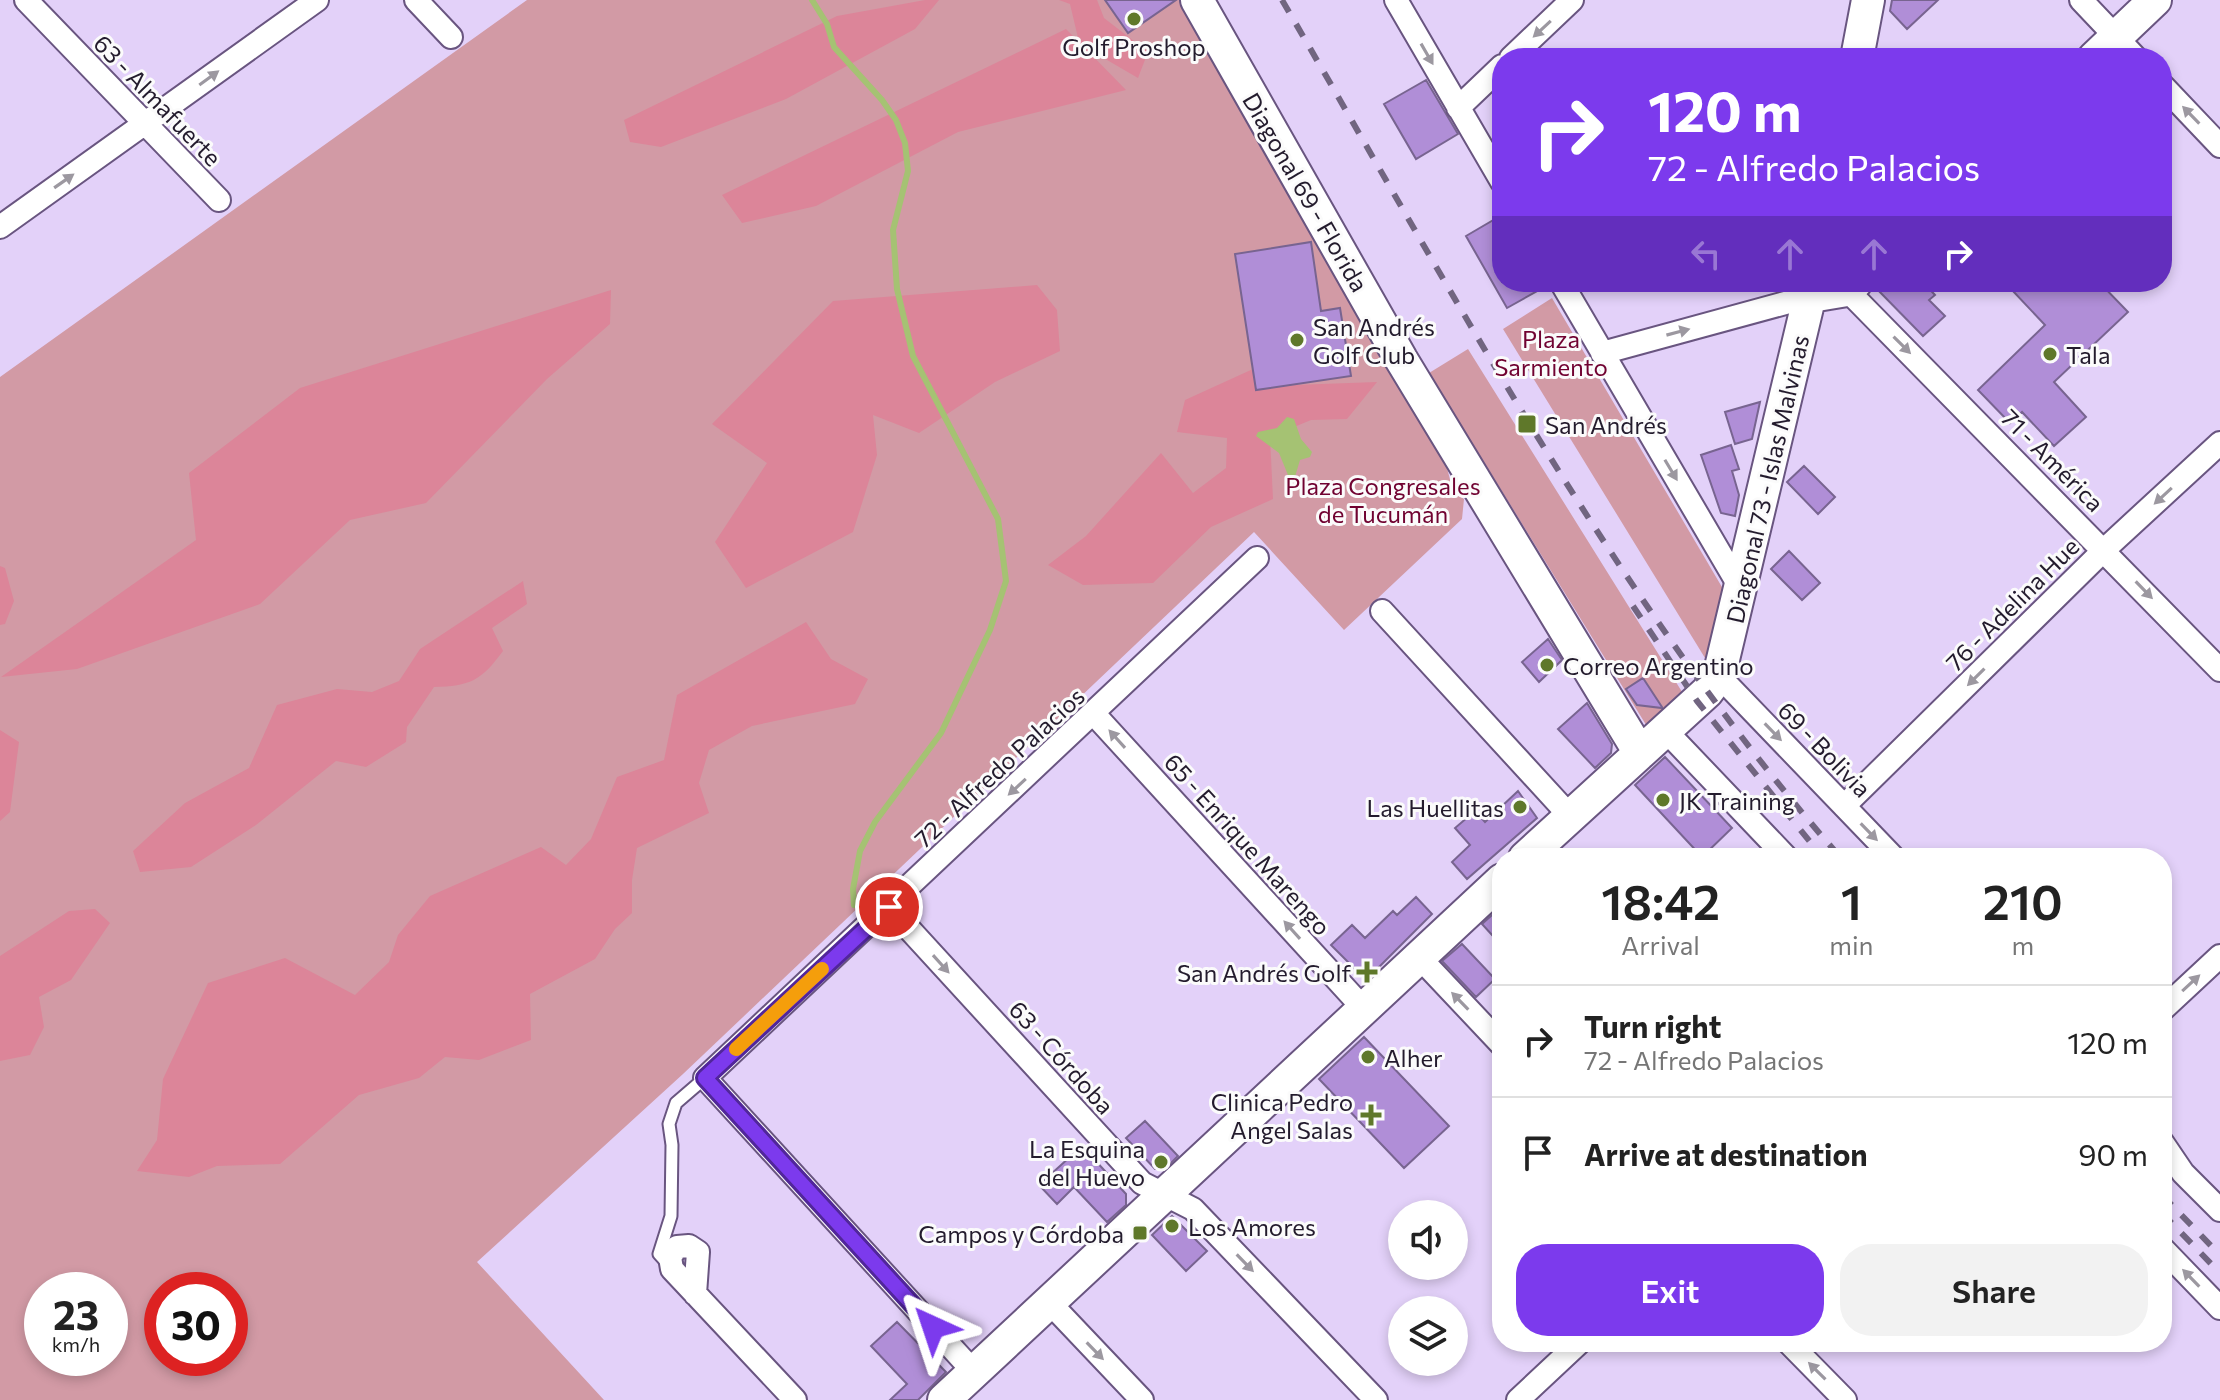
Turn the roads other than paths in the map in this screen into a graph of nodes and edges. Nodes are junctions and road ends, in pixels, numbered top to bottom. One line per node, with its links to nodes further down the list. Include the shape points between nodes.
1 (26, 0): 18 (street, 63 - Almafuerte)
2 (317, 0): 18 (street, one-way to 2)
3 (416, 0): 10 (street)
4 (1197, 0): 37 (main road, Diagonal 69 - Florida, via 1401,359)
5 (1396, 0): 17 (street, one-way to 17)
6 (1572, 0): 11 (street, one-way to 11)
7 (1868, 0): 12 (main road)
8 (2081, 0): 13 (street)
9 (2155, 0): 14 (main road)
10 (451, 37)
11 (1522, 48)
12 (1859, 48)
13 (2113, 48)
14 (2117, 48)
15 (1492, 76): 17 (street)
16 (2172, 96): 19 (street, one-way to 16)
17 (1458, 108): 20 (street)
18 (145, 124): 21 (street, 63 - Almafuerte); 22 (street, one-way to 18)
19 (2220, 146)
20 (1492, 165)
21 (219, 200)
22 (0, 227)
23 (1567, 292): 27 (street)
24 (1802, 292): 27 (street, one-way to 24)
25 (1811, 292): 31 (main road, Diagonal 73 - Islas Malvinas)
26 (1857, 292): 29 (street, 71 - América, one-way to 29)
27 (1602, 353): 31 (street, one-way to 31)
28 (2220, 443): 29 (street, 76 - Adelina Hue, one-way to 29)
29 (2105, 549): 33 (street, 71 - América, one-way to 33); 38 (street, 76 - Adelina Hue, one-way to 38)
30 (1257, 558): 35 (street, 72 - Alfredo Palacios)
31 (1741, 589): 34 (main road, Diagonal 73 - Islas Malvinas)
32 (1382, 611): 39 (street)
33 (2220, 670)
34 (1719, 676): 36 (main road); 38 (street, 69 - Bolivia, one-way to 38)
35 (1094, 714): 44 (street, 72 - Alfredo Palacios, one-way to 44); 48 (street, 65 - Enrique Marengo, one-way to 35)
36 (1665, 730): 37 (main road); 41 (street)
37 (1640, 753): 39 (main road)
38 (1844, 806): 42 (street, 69 - Bolivia, one-way to 42)
39 (1570, 816): 40 (main road)
40 (1536, 848)
41 (1777, 848)
42 (1884, 848)
43 (1492, 889): 46 (main road)
44 (889, 907): 50 (street, 72 - Alfredo Palacios); 54 (street, 63 - Córdoba, one-way to 54, via 1142,1183)
45 (2220, 956): 47 (street, one-way to 45)
46 (1419, 957): 48 (main road); 49 (street, one-way to 46)
47 (2172, 1001)
48 (1364, 1009): 54 (main road)
49 (1492, 1034)
50 (705, 1078): 57 (lane, via 676,1103 669,1124 671,1216 659,1254); 63 (street)
51 (2172, 1144): 53 (street)
52 (2172, 1157): 55 (street)
53 (2220, 1193)
54 (1165, 1194): 59 (main road); 67 (street, 63 - Córdoba, one-way to 67, via 1193,1209)
55 (2220, 1210)
56 (2172, 1258): 60 (street, one-way to 56)
57 (672, 1269): 58 (street); 58 (street, via 670,1257 677,1247 698,1252)
58 (695, 1294): 64 (street)
59 (1049, 1302): 63 (main road); 66 (street, one-way to 66)
60 (2220, 1308)
61 (1569, 1352): 68 (street)
62 (1798, 1352): 69 (street, one-way to 62)
63 (974, 1372): 65 (main road)
64 (795, 1400)
65 (944, 1400)
66 (1142, 1400)
67 (1376, 1400)
68 (1518, 1400)
69 (1845, 1400)

